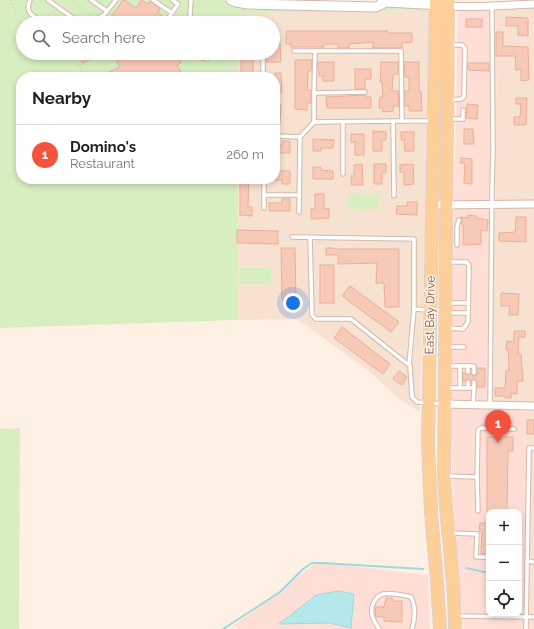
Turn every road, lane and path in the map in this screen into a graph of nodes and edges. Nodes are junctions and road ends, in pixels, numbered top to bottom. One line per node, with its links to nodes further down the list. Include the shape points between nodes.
1 (11, 0): 19 (path)
2 (30, 0): 20 (lane, via 28,7)
3 (48, 0): 21 (lane)
4 (70, 0): 22 (path)
5 (91, 0): 17 (lane)
6 (116, 0): 17 (lane)
7 (153, 0): 18 (lane)
8 (172, 0): 18 (lane, via 178,4)
9 (191, 0): 25 (lane)
10 (231, 0): 11 (street, via 248,4 376,7)
11 (384, 1): 12 (street)
12 (436, 2): 14 (street); 40 (main road, East Bay Drive)
13 (505, 2): 15 (street); 16 (street)
14 (448, 3): 16 (street); 26 (main road, East Bay Drive)
15 (534, 4)
16 (492, 6): 53 (lane)
17 (108, 11): 23 (lane)
18 (172, 13): 24 (lane)
19 (16, 16)
20 (34, 16)
21 (70, 16)
22 (92, 16)
23 (103, 16)
24 (170, 16)
25 (190, 16)
26 (448, 45): 35 (main road, East Bay Drive); 35 (lane, via 462,45 465,48 464,97)
27 (294, 50): 28 (lane)
28 (315, 51): 34 (lane); 39 (lane, via 401,51)
29 (77, 60): 31 (path)
30 (263, 60): 32 (lane)
31 (82, 72)
32 (263, 72)
33 (365, 92): 34 (lane)
34 (314, 93): 41 (lane)
35 (447, 100): 37 (main road, East Bay Drive)
36 (463, 110): 37 (lane, via 463,119)
37 (447, 119): 52 (main road, East Bay Drive)
38 (393, 121): 39 (lane); 42 (lane); 49 (lane)
39 (402, 121): 40 (lane)
40 (433, 121): 51 (main road, East Bay Drive)
41 (314, 122): 42 (lane); 44 (lane)
42 (343, 122): 45 (lane)
43 (280, 136): 44 (lane)
44 (300, 137): 48 (lane)
45 (343, 174)
46 (264, 184): 47 (lane)
47 (264, 195): 48 (lane); 54 (lane)
48 (299, 195): 55 (lane)
49 (394, 196)
50 (534, 204): 53 (street)
51 (432, 205): 52 (street); 66 (main road, East Bay Drive)
52 (446, 205): 53 (street); 57 (main road, East Bay Drive)
53 (492, 205): 86 (lane)
54 (264, 208)
55 (299, 212)
56 (459, 220): 57 (lane)
57 (452, 226): 60 (main road, East Bay Drive)
58 (292, 237): 59 (lane)
59 (310, 238): 65 (lane, via 414,239); 71 (lane, via 312,315 316,319 351,319)
60 (451, 239): 61 (lane); 62 (main road, East Bay Drive)
61 (457, 245)
62 (446, 262): 63 (lane, via 467,262); 64 (main road, East Bay Drive)
63 (468, 303): 64 (lane); 67 (lane)
64 (445, 308): 67 (lane); 68 (main road, East Bay Drive)
65 (414, 309): 66 (lane); 71 (lane)
66 (430, 310): 83 (main road, East Bay Drive)
67 (468, 313): 68 (lane, via 468,322 463,329)
68 (445, 328): 69 (main road, East Bay Drive)
69 (444, 347): 70 (lane); 72 (main road, East Bay Drive)
70 (464, 347)
71 (409, 365): 83 (lane, via 412,397 417,402)
72 (444, 366): 73 (lane); 79 (main road, East Bay Drive)
73 (460, 366): 74 (lane); 80 (lane)
74 (468, 366): 75 (lane); 76 (lane, via 474,366)
75 (468, 372)
76 (474, 372)
77 (468, 382): 81 (lane)
78 (474, 382): 82 (lane)
79 (444, 388): 80 (lane); 84 (main road, East Bay Drive)
80 (460, 388): 81 (lane)
81 (468, 388): 82 (lane)
82 (474, 388): 85 (lane)
83 (429, 403): 84 (lane); 106 (main road, East Bay Drive, via 430,512 438,582)
84 (444, 404): 85 (street); 90 (main road, East Bay Drive)
85 (473, 405): 86 (street)
86 (490, 405): 87 (street)
87 (534, 406)
88 (514, 429): 91 (lane, via 478,430)
89 (534, 448): 92 (lane, via 529,448)
90 (444, 476): 91 (lane); 97 (main road, East Bay Drive)
91 (477, 477): 94 (lane)
92 (528, 483): 93 (lane); 95 (lane)
93 (534, 483)
94 (478, 511)
95 (528, 523): 96 (lane); 99 (lane)
96 (534, 523)
97 (448, 533): 98 (lane, via 477,534 476,557); 101 (main road, East Bay Drive)
98 (486, 558)
99 (527, 561): 100 (lane); 102 (lane)
100 (534, 562)
101 (455, 616): 102 (lane); 107 (main road, East Bay Drive)
102 (526, 616): 103 (lane); 108 (lane)
103 (534, 617)
104 (379, 629): 105 (lane, via 372,615 372,607 381,595 394,594 411,597 414,603)
105 (412, 629)
106 (440, 629)
107 (455, 629)
108 (526, 629)

